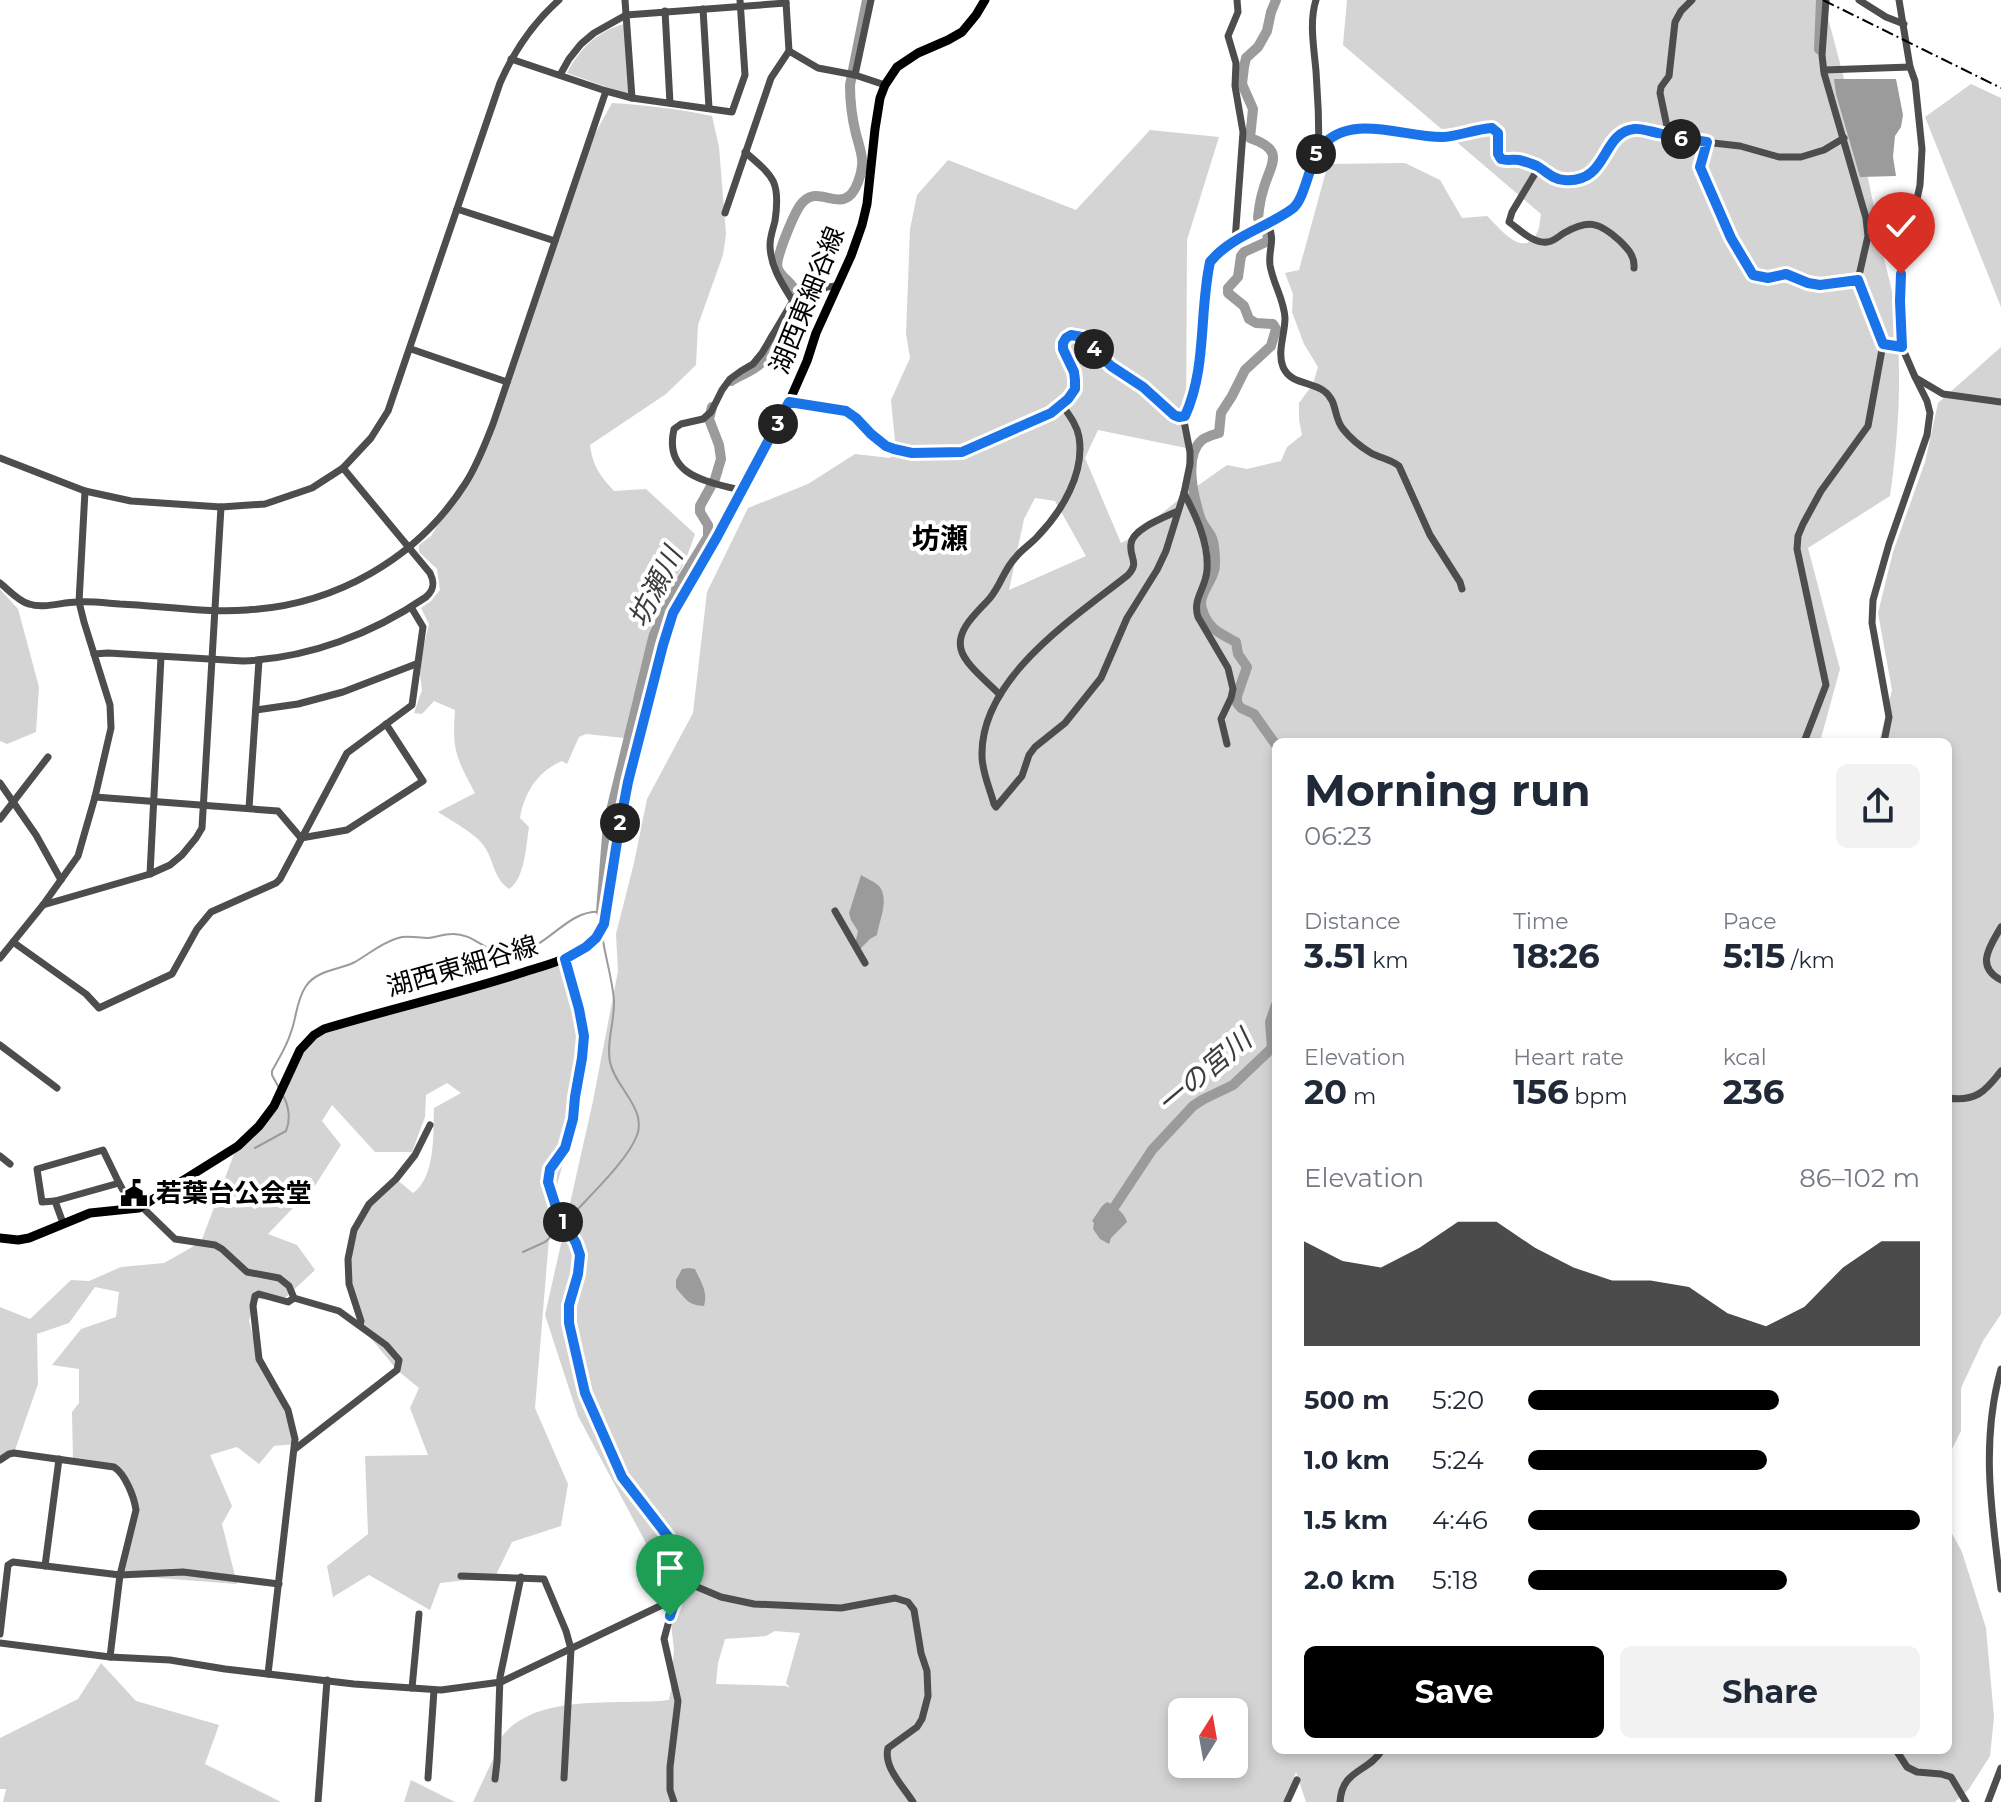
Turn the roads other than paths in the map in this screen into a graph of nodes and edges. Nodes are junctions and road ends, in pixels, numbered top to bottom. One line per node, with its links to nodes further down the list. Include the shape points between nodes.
1 (559, 0): 18 (street, via 528,31)
2 (625, 0): 15 (street)
3 (871, 0): 22 (street)
4 (985, 0): 23 (main road, via 962,32 897,67)
5 (1237, 0): 38 (street, via 1228,36 1243,132)
6 (1316, 0): 31 (street)
7 (1692, 0): 28 (street, via 1675,22 1669,76 1661,87)
8 (1826, 0): 20 (street)
9 (1859, 0): 16 (street)
10 (1899, 0): 16 (street)
11 (786, 2): 12 (street); 17 (street)
12 (740, 3): 13 (street); 27 (street, via 745,75 732,112)
13 (703, 9): 14 (street); 27 (street)
14 (665, 11): 15 (street); 26 (street)
15 (626, 15): 21 (street, via 581,44); 25 (street)
16 (1904, 24): 19 (street)
17 (789, 51): 22 (street, via 818,68); 32 (street, via 771,78)
18 (511, 59): 21 (street); 34 (street)
19 (1910, 67): 20 (street); 44 (street, via 1922,149 1901,274)
20 (1824, 70): 29 (street)
21 (560, 75): 24 (street)
22 (855, 75): 23 (street)
23 (885, 85): 41 (main road, 湖西東細谷線, via 865,214)
24 (606, 91): 25 (street); 37 (street)
25 (632, 98): 26 (street)
26 (670, 103): 27 (street)
27 (709, 108)
28 (1669, 136): 30 (street); 33 (street, via 1635,129 1622,133 1589,176 1570,181 1558,180)
29 (1844, 138): 30 (street, via 1801,157); 40 (street, via 1868,236)
30 (1707, 142): 40 (street, via 1700,167 1753,275 1786,274 1820,285)
31 (1319, 149): 33 (street, via 1338,133 1356,128 1446,137 1492,128 1498,133 1501,159); 36 (street, via 1297,205)
32 (745, 152): 35 (street); 42 (street, via 774,179 772,263)
33 (1539, 167): 39 (street, via 1509,222 1537,241 1549,242 1576,226 1599,225 1627,248)
34 (457, 209): 37 (street); 45 (street)
35 (725, 213)
36 (1268, 224): 38 (street); 61 (street, via 1273,233 1271,269 1285,312 1283,366 1294,380 1332,398 1341,428 1358,443 1399,466)
37 (555, 241): 47 (street)
38 (1235, 241): 51 (street, via 1210,262 1198,371)
39 (1634, 268)
40 (1858, 280): 43 (street)
41 (836, 286): 42 (street); 48 (main road, 湖西東細谷線)
42 (794, 303): 55 (street, via 753,364 730,379 711,412 673,433 672,449 683,471)
43 (1883, 344): 44 (street); 73 (street, via 1868,426 1833,472 1798,536 1826,685)
44 (1902, 347): 46 (street)
45 (411, 349): 47 (street); 53 (street, via 388,411)
46 (1915, 377): 49 (street, via 1943,394); 74 (street, via 1930,413 1927,435 1873,600 1872,623 1889,717)
47 (507, 382): 59 (street, via 467,482)
48 (789, 402): 50 (street, via 846,411 894,449 946,454 962,452); 55 (main road, 湖西東細谷線)
49 (2001, 402)
50 (1062, 405): 51 (street, via 1075,389 1063,349 1071,335 1082,337 1174,415); 70 (street, via 1075,424 1080,453 1065,501 963,630 961,652)
51 (1185, 416): 56 (street, via 1190,464)
52 (0, 458): 54 (street)
53 (343, 468): 57 (street, via 286,498); 59 (street)
54 (85, 491): 57 (street, via 131,501); 62 (street)
55 (743, 491): 92 (main road, 湖西東細谷線, via 673,613 628,782 604,924 586,947)
56 (1184, 493): 58 (street); 75 (street, via 1206,554 1207,571 1195,609 1228,668 1233,689 1221,719)
57 (221, 507): 64 (street)
58 (1178, 511): 70 (street, via 1134,535 1131,572 1039,647); 70 (street, via 1166,551 1127,618 1101,678 1065,723 1035,747 1022,776 996,807 982,756)
59 (409, 547): 63 (street, via 434,585); 64 (street, via 370,574 320,596 270,608)
60 (0, 583): 62 (street, via 27,604)
61 (1462, 589)
62 (79, 602): 64 (street); 65 (street)
63 (411, 607): 68 (street, via 344,641); 69 (street, via 423,627)
64 (216, 610): 67 (street)
65 (94, 654): 66 (street); 78 (street, via 111,715)
66 (161, 657): 67 (street); 79 (street)
67 (212, 660): 68 (street); 81 (street)
68 (259, 660): 71 (street)
69 (416, 664): 71 (street, via 343,692); 72 (street, via 412,705)
70 (1000, 695)
71 (256, 710): 82 (street)
72 (386, 724): 84 (street, via 347,753); 84 (street, via 423,781 347,830)
73 (1806, 738)
74 (1885, 738)
75 (1227, 744)
76 (48, 757): 80 (street)
77 (0, 783): 80 (street)
78 (95, 797): 79 (street); 86 (street, via 78,856)
79 (153, 802): 81 (street); 85 (street)
80 (13, 803): 83 (street); 86 (street)
81 (203, 805): 82 (street); 85 (street, via 196,838 170,865)
82 (249, 808): 84 (street, via 278,811)
83 (0, 819)
84 (301, 838): 90 (street, via 276,883 211,912 172,974 99,1008)
85 (150, 874): 87 (street)
86 (61, 880): 87 (street)
87 (43, 905): 90 (street)
88 (835, 911): 93 (street)
89 (2001, 927): 94 (street, via 1987,951 1989,971)
90 (13, 942): 91 (street)
91 (0, 958)
92 (565, 959): 105 (main road, 湖西東細谷線, via 324,1029 300,1050 259,1126 238,1146); 118 (street, via 584,1036 573,1119 548,1182 580,1255 569,1323 585,1393 622,1477 676,1547)
93 (865, 963)
94 (2001, 980)
95 (0, 1045): 97 (street)
96 (2001, 1071): 98 (street, via 1982,1093)
97 (57, 1088)
98 (1952, 1098)
99 (430, 1125): 109 (street, via 415,1155 369,1204 354,1230 349,1284)
100 (0, 1156): 101 (street)
101 (10, 1164)
102 (119, 1183): 103 (street, via 128,1199); 104 (street); 104 (street, via 103,1150 37,1169 42,1202)
103 (139, 1196)
104 (55, 1201): 106 (street)
105 (142, 1207): 106 (main road, 湖西東細谷線, via 90,1213); 108 (street, via 175,1239 215,1245 247,1272 279,1278)
106 (63, 1223): 107 (main road, 湖西東細谷線, via 29,1238)
107 (0, 1238)
108 (294, 1298): 109 (street, via 339,1311); 111 (street, via 288,1302 259,1294 253,1306 259,1359 288,1410)
109 (360, 1325): 111 (street, via 397,1356 397,1370)
110 (2001, 1369): 120 (street, via 1991,1417 1988,1475)
111 (295, 1449): 119 (street)
112 (59, 1459): 113 (street, via 14,1453); 114 (street); 115 (street, via 114,1467 123,1476 136,1510)
113 (0, 1460)
114 (45, 1566): 115 (street); 123 (street, via 8,1565)
115 (120, 1575): 119 (street, via 183,1572); 126 (street)
116 (461, 1576): 117 (street)
117 (521, 1577): 125 (street, via 544,1579); 129 (street)
118 (683, 1581): 121 (street); 141 (street, via 754,1604 841,1608 895,1598 908,1602 927,1671 928,1696 917,1727 888,1748 886,1756)
119 (279, 1584): 127 (street)
120 (2001, 1589)
121 (674, 1602): 125 (street); 140 (street, via 664,1639 678,1701 670,1767)
122 (419, 1614): 130 (street)
123 (0, 1634)
124 (0, 1643): 126 (street)
125 (571, 1649): 129 (street); 136 (street)
126 (110, 1657): 127 (street)
127 (268, 1674): 128 (street)
128 (327, 1680): 130 (street); 139 (street)
129 (501, 1682): 131 (street); 137 (street)
130 (412, 1688): 131 (street)
131 (434, 1690): 135 (street)
132 (1379, 1754): 143 (street, via 1352,1774)
133 (1899, 1754): 144 (street, via 1917,1772 1951,1777)
134 (2001, 1768): 145 (street)
135 (428, 1778)
136 (564, 1778)
137 (495, 1779)
138 (1297, 1780): 142 (street)
139 (318, 1802)
140 (674, 1802)
141 (913, 1802)
142 (1287, 1802)
143 (1340, 1802)
144 (1966, 1802)
145 (1988, 1802)

